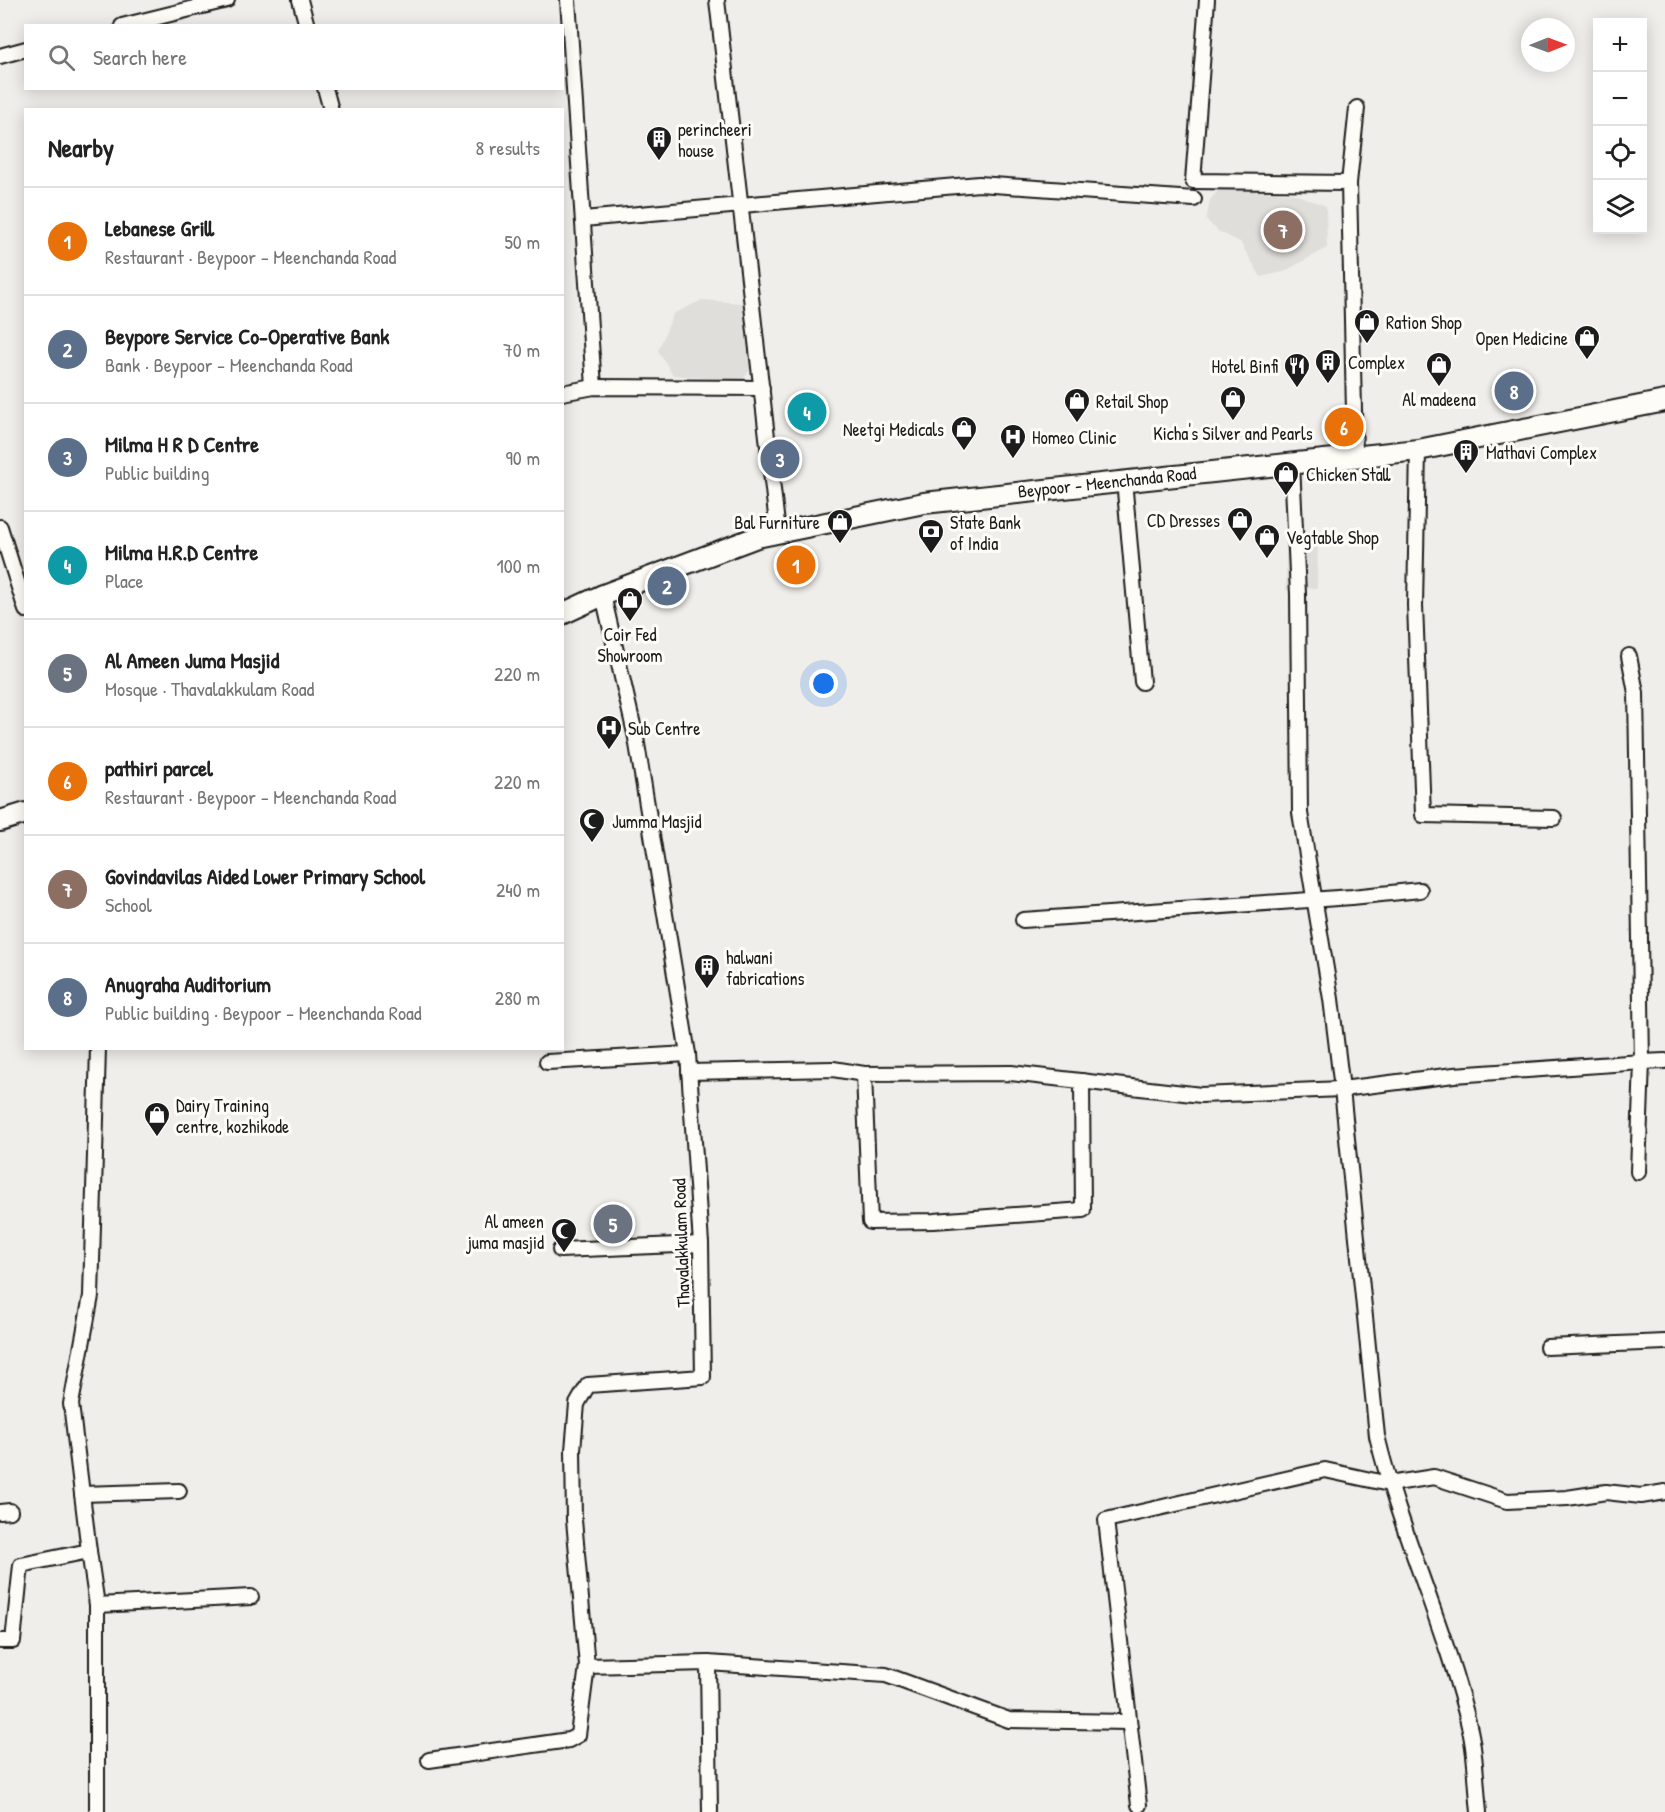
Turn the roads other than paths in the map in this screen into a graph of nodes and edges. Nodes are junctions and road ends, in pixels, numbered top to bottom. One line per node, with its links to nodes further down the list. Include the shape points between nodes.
1 (227, 0): 6 (street)
2 (300, 0): 7 (street)
3 (568, 0): 16 (street)
4 (717, 0): 15 (street)
5 (1207, 0): 13 (street, via 1193,180)
6 (130, 24)
7 (306, 24)
8 (24, 50): 9 (street)
9 (0, 56)
10 (326, 90): 11 (street)
11 (330, 108)
12 (1357, 108): 13 (street)
13 (1349, 183): 22 (street)
14 (1194, 199): 15 (street, via 979,184)
15 (741, 205): 16 (street); 18 (street)
16 (583, 219): 17 (street)
17 (594, 387): 18 (street); 19 (street)
18 (762, 388): 26 (street)
19 (564, 393)
20 (1665, 401): 21 (main road, Beypoor - Meenchanda Road)
21 (1418, 450): 22 (main road, Beypoor - Meenchanda Road); 33 (street, via 1415,606 1424,815)
22 (1355, 457): 23 (main road, Beypoor - Meenchanda Road)
23 (1292, 463): 24 (main road, Beypoor - Meenchanda Road); 36 (street, via 1298,594 1300,813)
24 (1124, 480): 26 (main road, Beypoor - Meenchanda Road, via 924,503); 31 (street)
25 (0, 527): 28 (street)
26 (778, 533): 27 (main road, Beypoor - Meenchanda Road)
27 (603, 595): 29 (main road, Beypoor - Meenchanda Road); 39 (street, Thavalakkulam Road, via 636,738)
28 (24, 604)
29 (564, 613)
30 (1629, 656): 42 (street, via 1636,693)
31 (1142, 682)
32 (24, 814): 34 (main road)
33 (1554, 818)
34 (0, 821)
35 (1420, 890): 36 (street)
36 (1314, 900): 37 (street); 46 (street)
37 (1023, 920)
38 (98, 1050): 55 (street, via 91,1296 71,1404)
39 (688, 1054): 41 (street); 43 (street, Thavalakkulam Road)
40 (1665, 1061): 42 (street)
41 (547, 1062)
42 (1642, 1062): 46 (street, via 1454,1075); 47 (street)
43 (689, 1072): 44 (street, via 833,1069); 48 (street, Thavalakkulam Road)
44 (864, 1074): 45 (street, via 1011,1073); 45 (street, via 870,1222 1083,1210)
45 (1083, 1082): 46 (street, via 1201,1095)
46 (1342, 1089): 52 (street, via 1377,1436)
47 (1638, 1172)
48 (701, 1244): 49 (street); 61 (street, Thavalakkulam Road, via 703,1377 588,1385 577,1404 574,1520)
49 (560, 1250)
50 (1665, 1342): 51 (street)
51 (1547, 1347)
52 (1389, 1484): 54 (street, via 1434,1477 1507,1501 1606,1492 1641,1496); 62 (street, via 1325,1470 1106,1520); 67 (street, via 1471,1731)
53 (179, 1491): 55 (street)
54 (1665, 1492)
55 (82, 1494): 56 (street)
56 (89, 1551): 58 (street); 59 (street, via 21,1565 13,1641)
57 (251, 1597): 58 (street)
58 (97, 1605): 65 (street)
59 (0, 1641)
60 (708, 1663): 61 (street); 62 (street, via 886,1675 1009,1720); 66 (street)
61 (587, 1666): 63 (street, via 578,1735 568,1740)
62 (1129, 1722): 64 (street)
63 (429, 1760)
64 (1139, 1805)
65 (97, 1812)
66 (710, 1812)
67 (1479, 1812)

